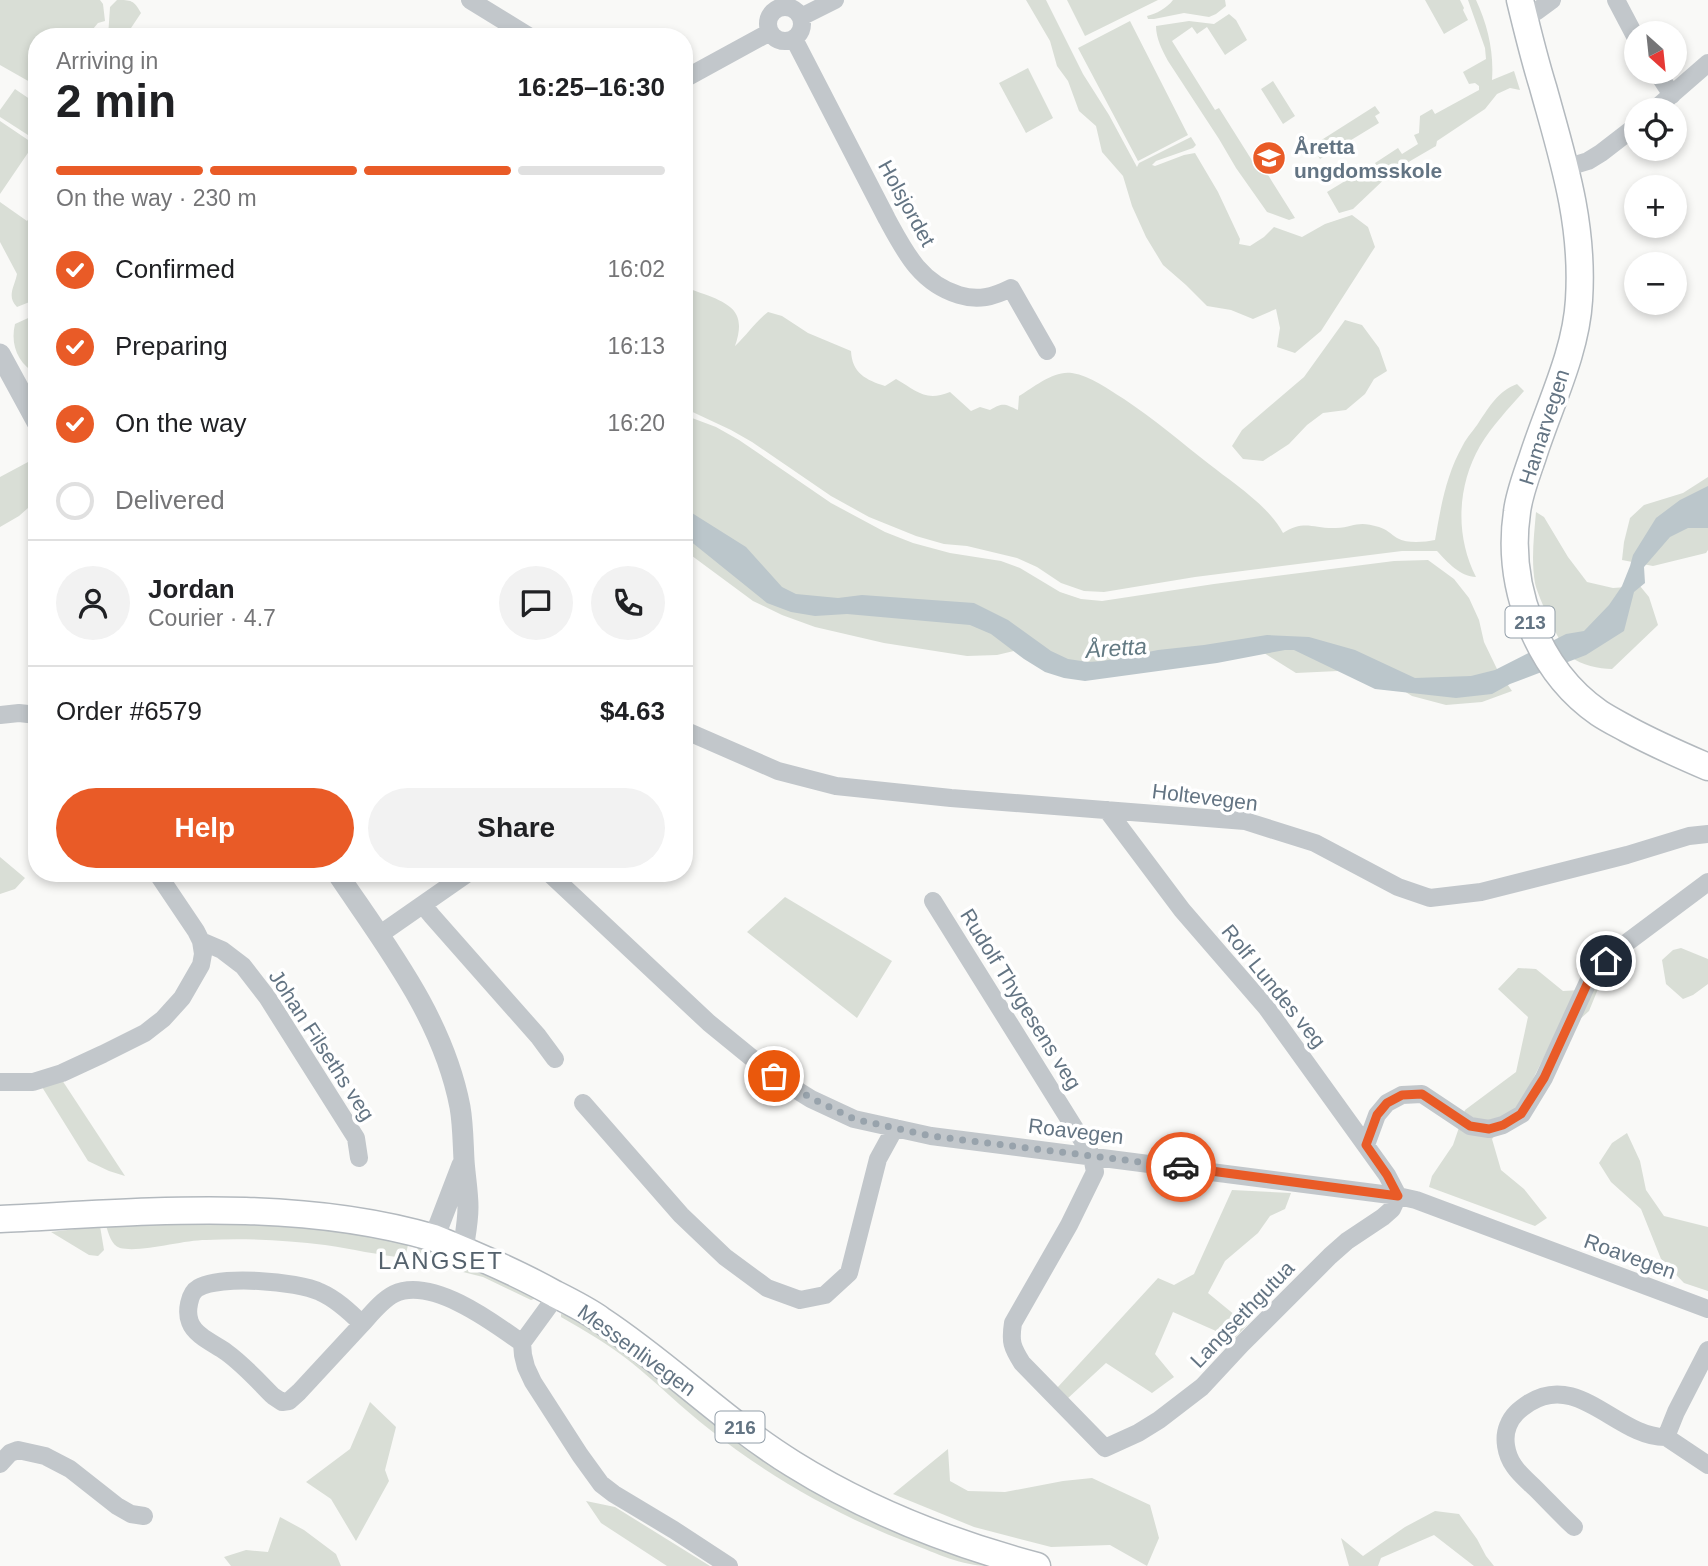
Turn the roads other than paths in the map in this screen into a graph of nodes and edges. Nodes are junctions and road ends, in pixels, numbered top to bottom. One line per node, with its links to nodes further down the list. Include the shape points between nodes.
1 (470, 0): 8 (street)
2 (835, 0): 6 (street)
3 (1552, 0): 5 (street, via 1537,11)
4 (1616, 0): 7 (street)
5 (1522, 9): 17 (main road, Hamarvegen / 213)
6 (801, 17): 9 (street, via 790,7 777,9 769,19); 10 (street, via 803,27)
7 (1627, 21)
8 (515, 28)
9 (770, 32): 10 (street, via 784,42); 12 (street)
10 (794, 39): 18 (street, Holsjordet, via 915,266 932,283 969,298 994,297 1011,288)
11 (1708, 63): 14 (street)
12 (693, 74)
13 (1665, 84): 14 (street)
14 (1672, 94): 15 (street)
15 (1668, 98)
16 (1624, 135): 17 (street, via 1588,161)
17 (1565, 169): 24 (main road, Hamarvegen / 213, via 1577,220 1579,303 1564,370 1517,512 1514,559 1519,590 1542,649 1578,696 1600,714)
18 (1047, 351)
19 (0, 354): 20 (street)
20 (28, 405)
21 (28, 714): 22 (street)
22 (0, 715)
23 (693, 734): 25 (street, Holtevegen, via 778,771 836,786)
24 (1708, 767)
25 (1107, 810): 26 (street, Holtevegen, via 1245,821 1315,843 1398,887 1430,898 1481,892); 40 (street, Rolf Lundes veg, via 1182,910 1266,1007)
26 (1708, 834)
27 (164, 882): 35 (street)
28 (343, 882): 34 (street)
29 (456, 882): 33 (street)
30 (559, 882): 39 (street, Roavegen, via 709,1023 774,1076 854,1119)
31 (1708, 882): 40 (street, via 1621,947 1588,982 1544,1078 1521,1114 1489,1129 1470,1126 1422,1094 1402,1095 1377,1115)
32 (933, 901): 41 (street, Rudolf Thygesens veg)
33 (424, 905): 34 (street); 36 (street)
34 (379, 935): 43 (street, via 438,1033 460,1108)
35 (201, 941): 37 (street, via 201,965 182,998 145,1032 62,1073 33,1082); 42 (street, Johan Filseths veg, via 243,966 267,997 356,1138)
36 (555, 1059)
37 (0, 1082)
38 (583, 1103): 39 (street, via 681,1215 725,1257 767,1288 800,1300 825,1295 849,1273 878,1159)
39 (895, 1128): 41 (street, Roavegen)
40 (1366, 1145): 44 (street, Rolf Lundes veg)
41 (1092, 1156): 44 (street, Roavegen); 44 (street, Langsethgutua, via 1095,1172 1013,1323 1011,1338 1023,1363 1105,1448 1159,1420 1202,1387 1324,1261 1392,1209)
42 (359, 1158)
43 (464, 1159): 46 (street); 47 (street, via 468,1208)
44 (1398, 1196): 49 (street, Roavegen)
45 (0, 1219): 46 (main road, Messenlivegen / 216, via 281,1211 337,1217)
46 (434, 1238): 47 (main road, Messenlivegen / 216)
47 (463, 1250): 48 (main road, Messenlivegen / 216)
48 (557, 1295): 51 (street); 58 (main road, Messenlivegen / 216, via 601,1320 732,1422 800,1468 853,1499)
49 (1708, 1308)
50 (362, 1324): 50 (street, via 318,1291 284,1283 210,1284 196,1288 188,1309 198,1332 282,1402 299,1392); 51 (street, via 395,1294 431,1292 463,1305)
51 (522, 1343): 59 (street, via 533,1382 601,1484)
52 (1708, 1350): 53 (street)
53 (1666, 1437): 55 (street); 57 (street, via 1639,1432 1568,1394 1545,1395 1513,1415 1506,1449 1513,1465)
54 (0, 1464): 56 (street, via 9,1453 19,1450 46,1456 117,1506)
55 (1708, 1465)
56 (144, 1516)
57 (1574, 1527)
58 (992, 1560): 60 (main road, Messenlivegen / 216)
59 (729, 1566)
60 (1037, 1566)

